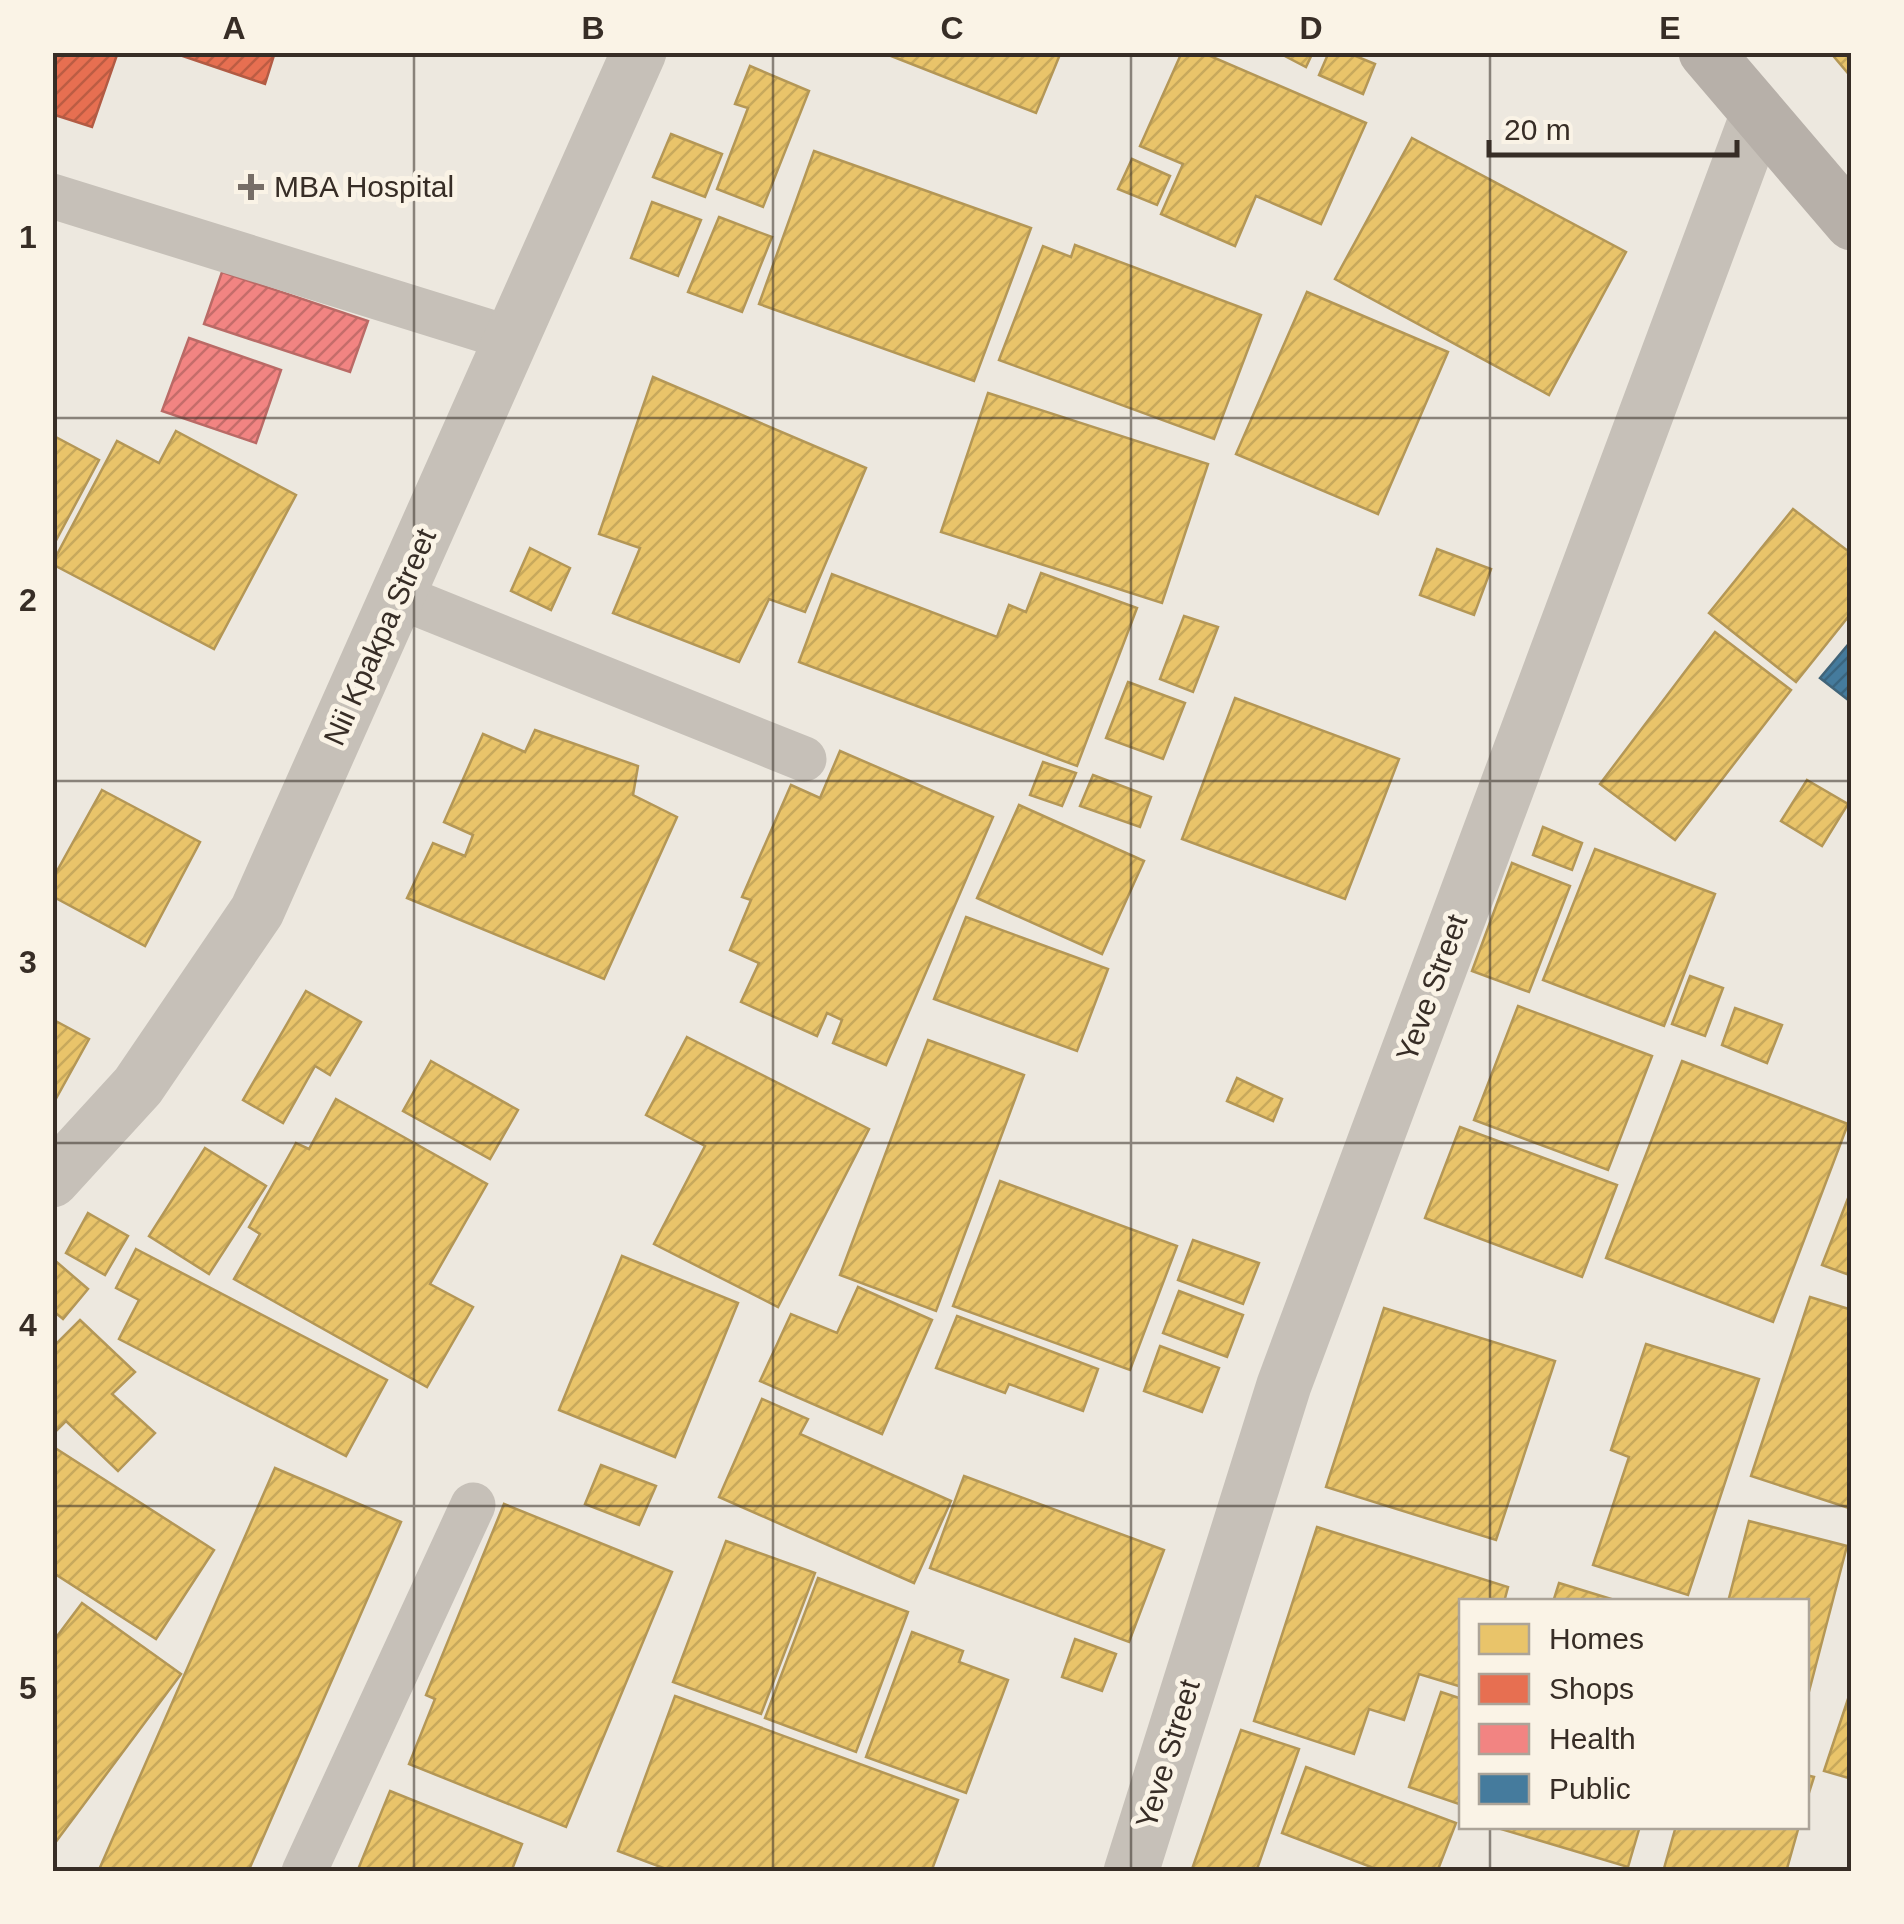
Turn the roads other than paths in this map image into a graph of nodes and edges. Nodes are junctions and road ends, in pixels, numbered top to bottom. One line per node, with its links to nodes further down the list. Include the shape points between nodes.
1 (639, 52): 6 (street, Nii Kpakpa Street)
2 (1706, 52): 3 (street)
3 (1758, 114): 5 (street); 12 (street, Yeve Street, via 1284,1385)
4 (52, 196): 6 (lane)
5 (1852, 222)
6 (512, 339): 7 (street, Nii Kpakpa Street)
7 (398, 596): 8 (lane); 9 (street, Nii Kpakpa Street, via 257,912 138,1086)
8 (804, 759)
9 (52, 1180)
10 (472, 1505): 11 (lane)
11 (304, 1872)
12 (1132, 1872)

